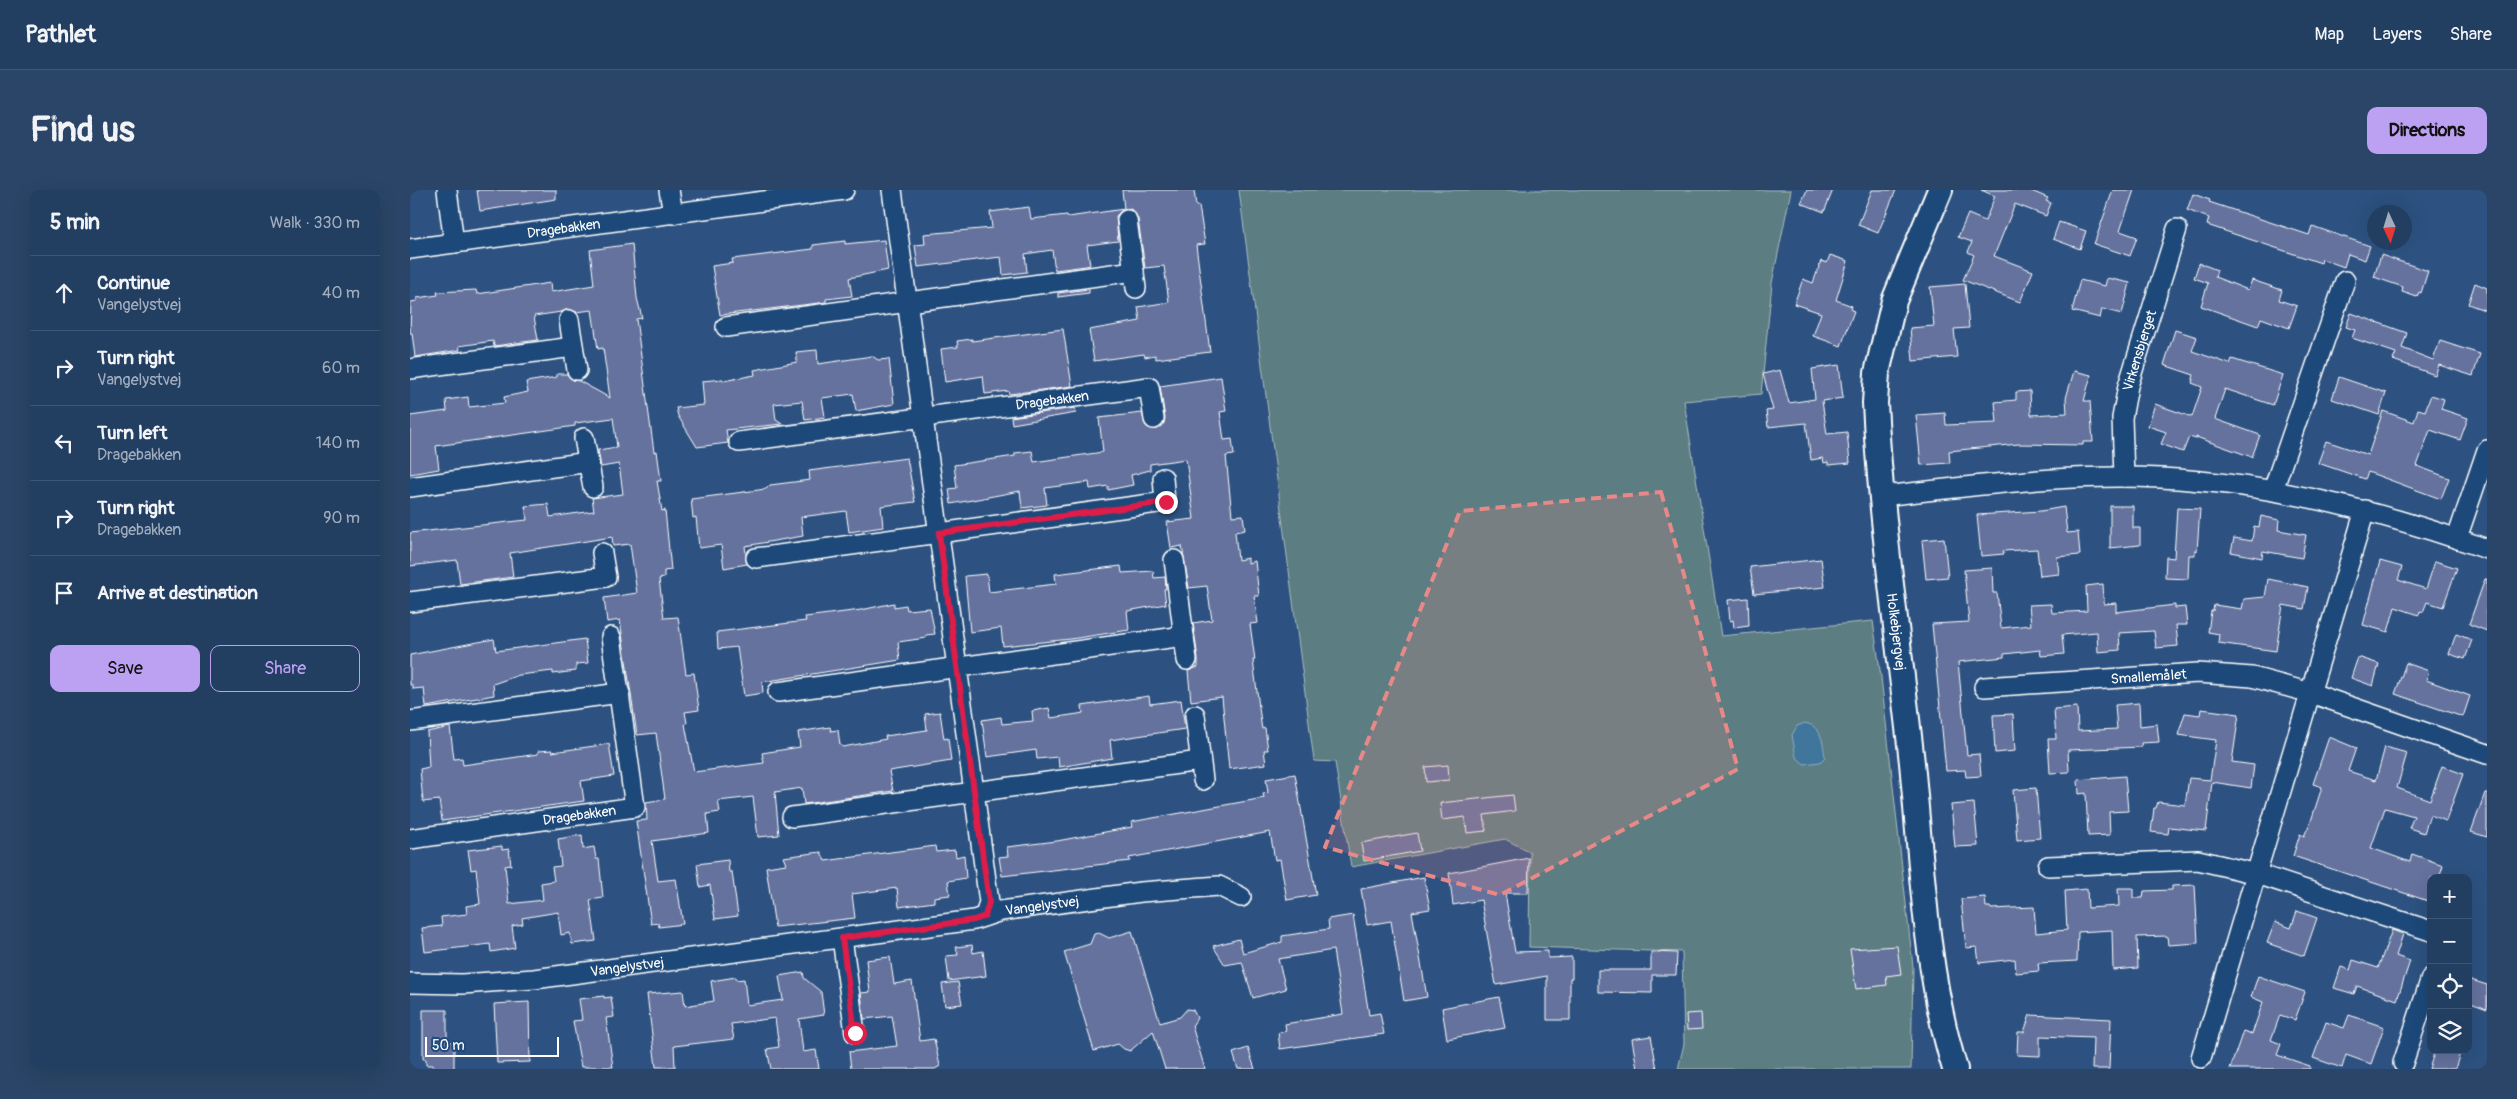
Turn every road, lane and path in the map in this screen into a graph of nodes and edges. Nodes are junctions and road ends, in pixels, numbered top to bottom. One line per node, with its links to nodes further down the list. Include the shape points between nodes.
1 (447, 190): 9 (street)
2 (669, 190): 6 (street)
3 (844, 190): 6 (street, Dragebakken)
4 (892, 190): 12 (street)
5 (1937, 193): 29 (street, Holkebjergvej, via 1894,300 1877,373 1875,403)
6 (673, 214): 9 (street, Dragebakken)
7 (1127, 220): 12 (street, via 1135,279)
8 (2177, 229): 24 (street, Virkensbjerget, via 2128,386 2122,418)
9 (454, 243): 10 (street, Dragebakken)
10 (410, 249)
11 (2345, 281): 28 (street)
12 (907, 302): 14 (street); 18 (street)
13 (569, 320): 15 (street)
14 (726, 327)
15 (573, 347): 16 (street); 17 (street)
16 (410, 369)
17 (577, 370)
18 (923, 417): 19 (street, Dragebakken, via 1150,387); 21 (street, Dragebakken); 31 (street)
19 (1154, 419)
20 (584, 438): 23 (street)
21 (739, 442)
22 (2487, 450): 32 (street)
23 (588, 462): 26 (street); 27 (street)
24 (2124, 477): 28 (street, via 2199,480); 29 (street, via 1999,484)
25 (1163, 478): 31 (street, via 1166,502)
26 (410, 487)
27 (593, 487)
28 (2273, 490): 30 (street)
29 (1884, 496): 65 (street, Holkebjergvej, via 1930,943 1941,1014)
30 (2365, 510): 32 (street); 45 (street)
31 (939, 533): 35 (street); 41 (street)
32 (2456, 538): 33 (street)
33 (2487, 549)
34 (602, 553): 37 (street, via 606,577)
35 (756, 558)
36 (1174, 560): 38 (street)
37 (410, 602)
38 (1184, 636): 40 (street); 41 (street)
39 (611, 637): 44 (street, Dragebakken)
40 (1187, 660)
41 (957, 667): 43 (street); 51 (street)
42 (1984, 687): 45 (street, Smallemålet, via 2198,673 2252,677)
43 (778, 692)
44 (620, 693): 47 (street); 53 (street, Dragebakken, via 635,807)
45 (2311, 693): 48 (street, Smallemålet); 55 (street)
46 (1194, 715): 49 (street)
47 (410, 721)
48 (2487, 754)
49 (1200, 761): 50 (street); 51 (street)
50 (1203, 780)
51 (974, 792): 52 (street); 57 (street, via 989,902)
52 (792, 817)
53 (410, 839)
54 (2048, 866): 55 (street, via 2198,860)
55 (2257, 874): 58 (street); 63 (street)
56 (1241, 897): 57 (street, Vangelystvej, via 1219,886 1011,910)
57 (985, 916): 59 (street, Vangelystvej)
58 (2427, 930)
59 (842, 938): 60 (street, Vangelystvej, via 534,979 462,984); 62 (street)
60 (410, 982)
61 (2427, 990): 64 (street)
62 (855, 1033)
63 (2201, 1058)
64 (2403, 1063)
65 (1955, 1069)

